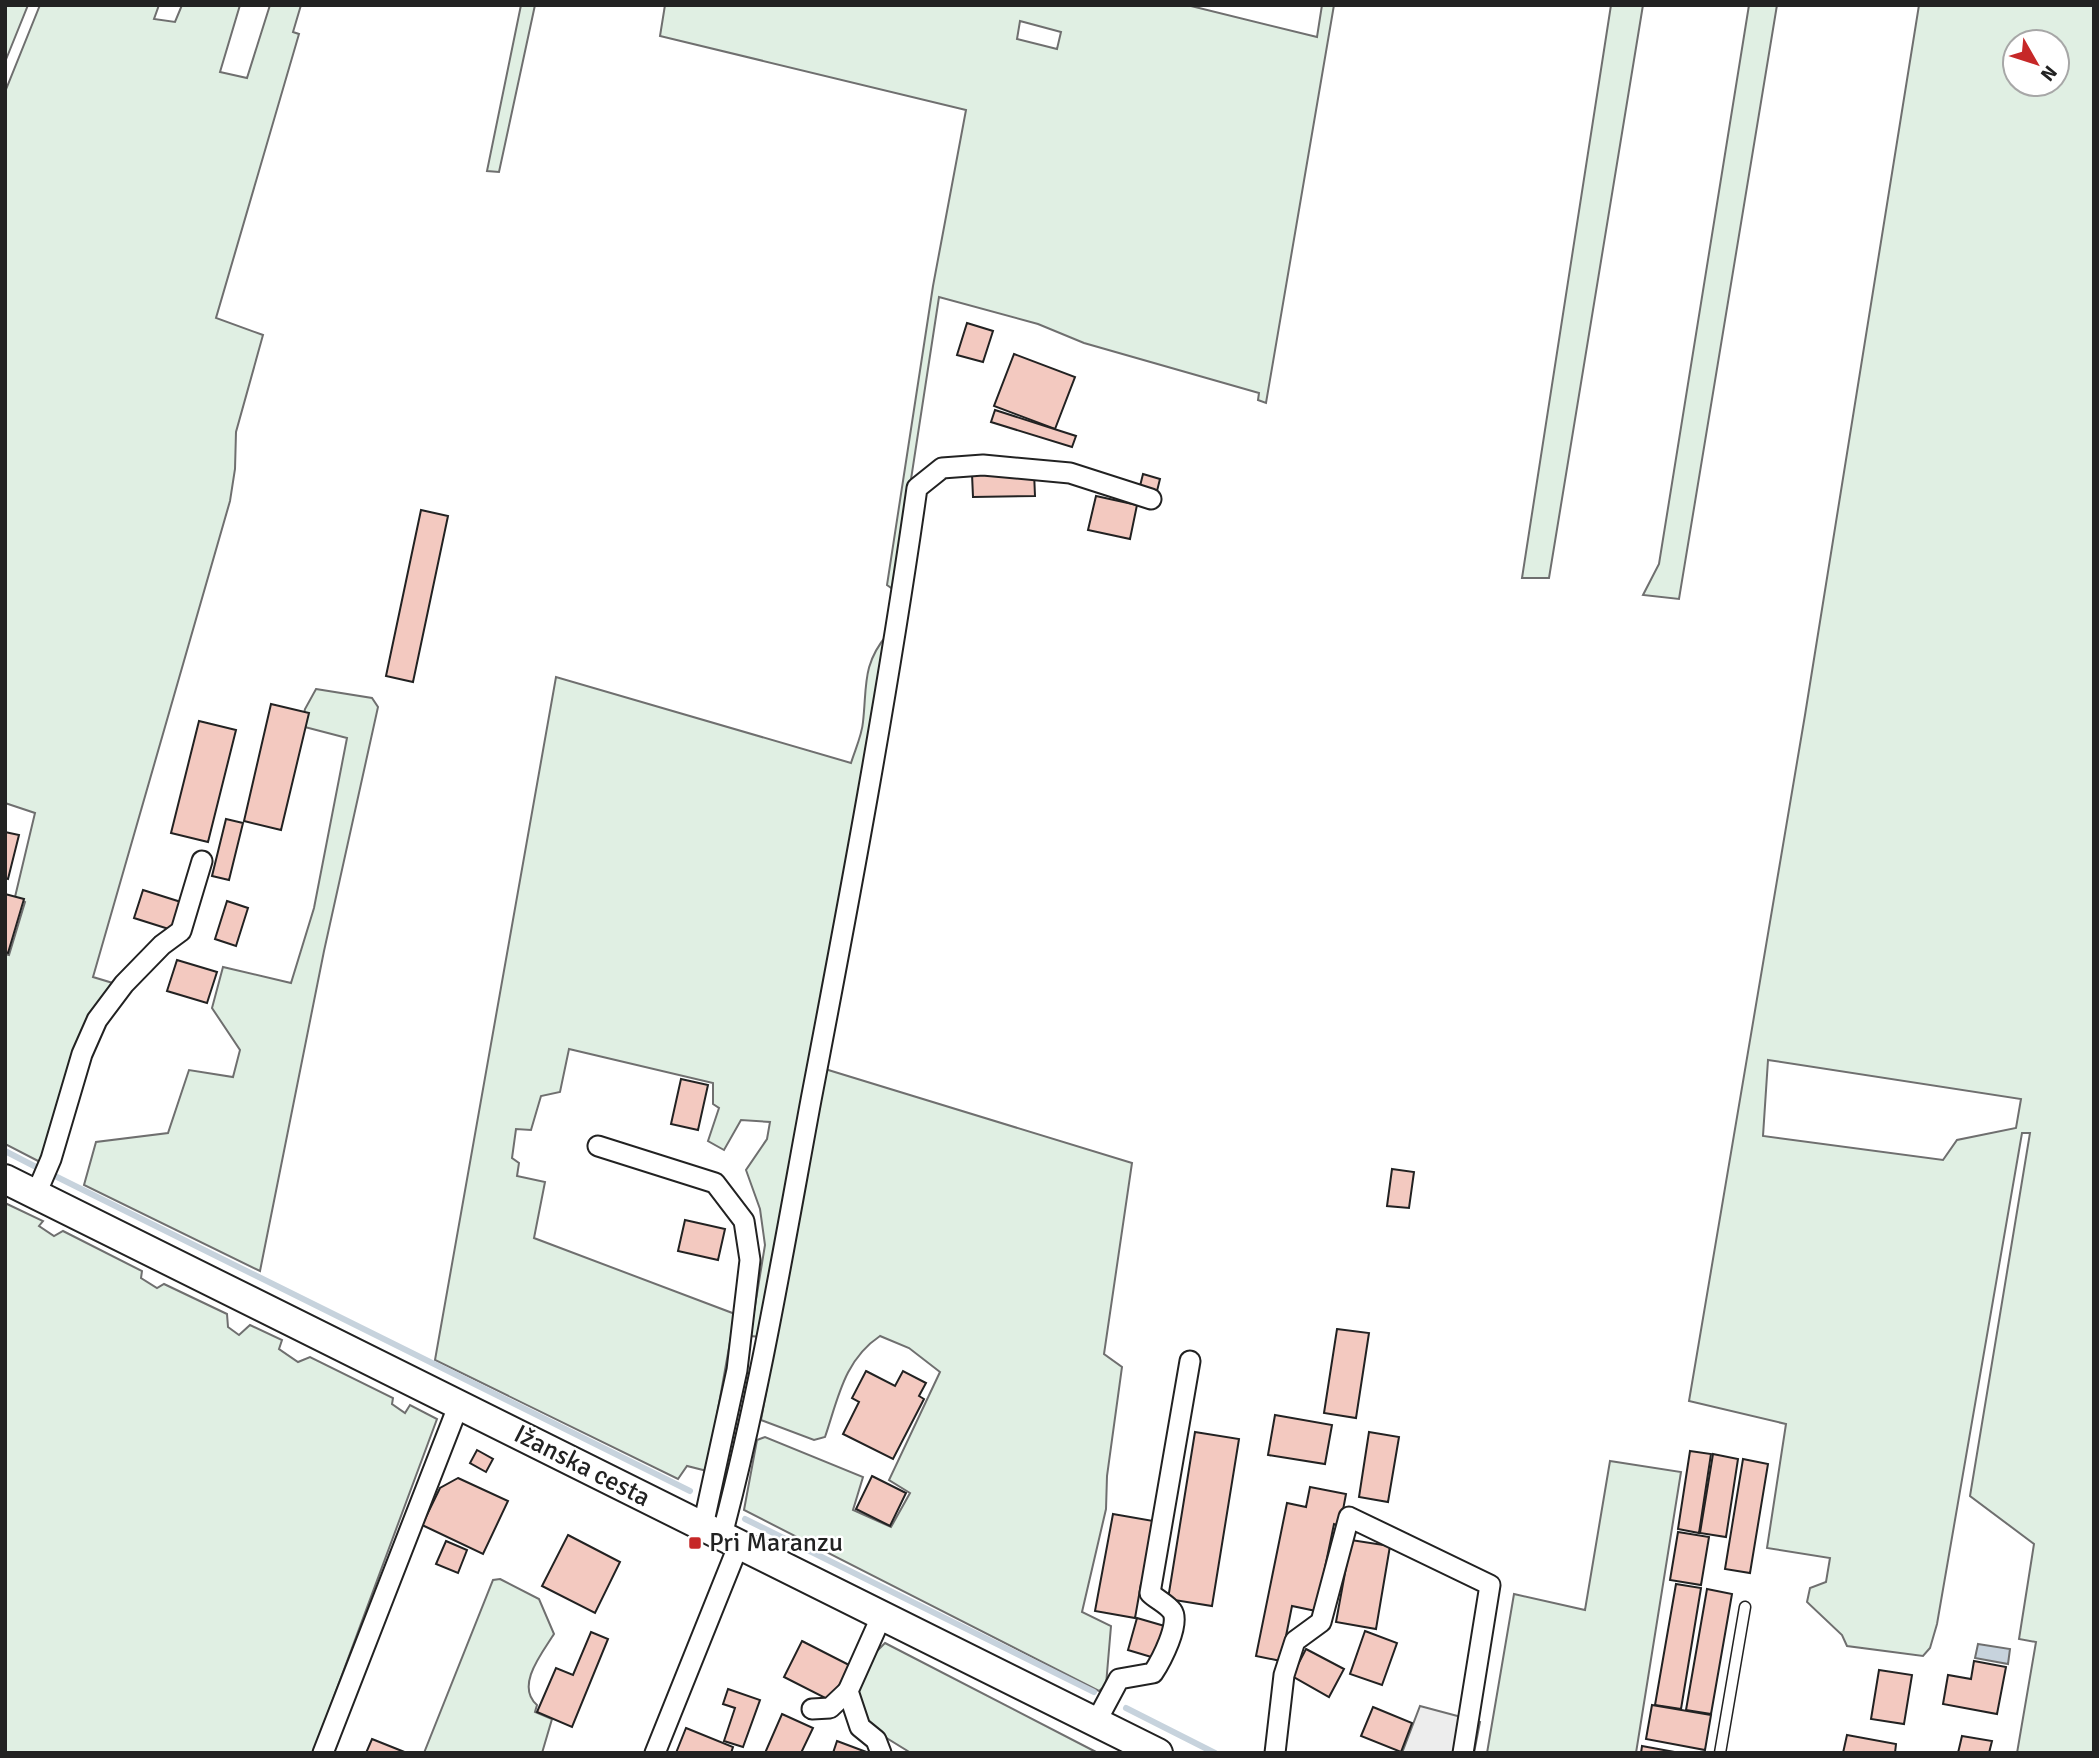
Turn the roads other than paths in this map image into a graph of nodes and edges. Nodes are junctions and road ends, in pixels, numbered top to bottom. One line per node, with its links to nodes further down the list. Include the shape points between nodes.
1 (1151, 499): 8 (street, via 1070,473 984,465 942,468 917,488 892,666 817,1069 756,1395)
2 (202, 861): 5 (street, via 181,931 124,984 97,1020)
3 (598, 1146): 8 (street, via 715,1183 744,1222 750,1261)
4 (5, 1179): 5 (street, Ižanska cesta)
5 (36, 1194): 7 (street, Ižanska cesta)
6 (1190, 1361): 13 (street, via 1150,1593 1172,1611 1175,1621 1163,1660 1153,1673 1119,1679)
7 (459, 1404): 8 (street, Ižanska cesta); 14 (street)
8 (722, 1535): 10 (street, Ižanska cesta); 15 (street)
9 (1745, 1607): 20 (lane)
10 (882, 1615): 11 (street); 13 (street, Ižanska cesta)
11 (848, 1692): 12 (street, via 830,1708); 16 (street, via 860,1727 876,1740)
12 (812, 1709)
13 (1096, 1722): 17 (street, Ižanska cesta)
14 (323, 1753)
15 (655, 1753)
16 (881, 1753)
17 (1158, 1753)
18 (1275, 1753): 19 (street, via 1284,1675 1295,1641 1321,1622 1349,1517 1490,1585)
19 (1463, 1753)
20 (1720, 1753)

